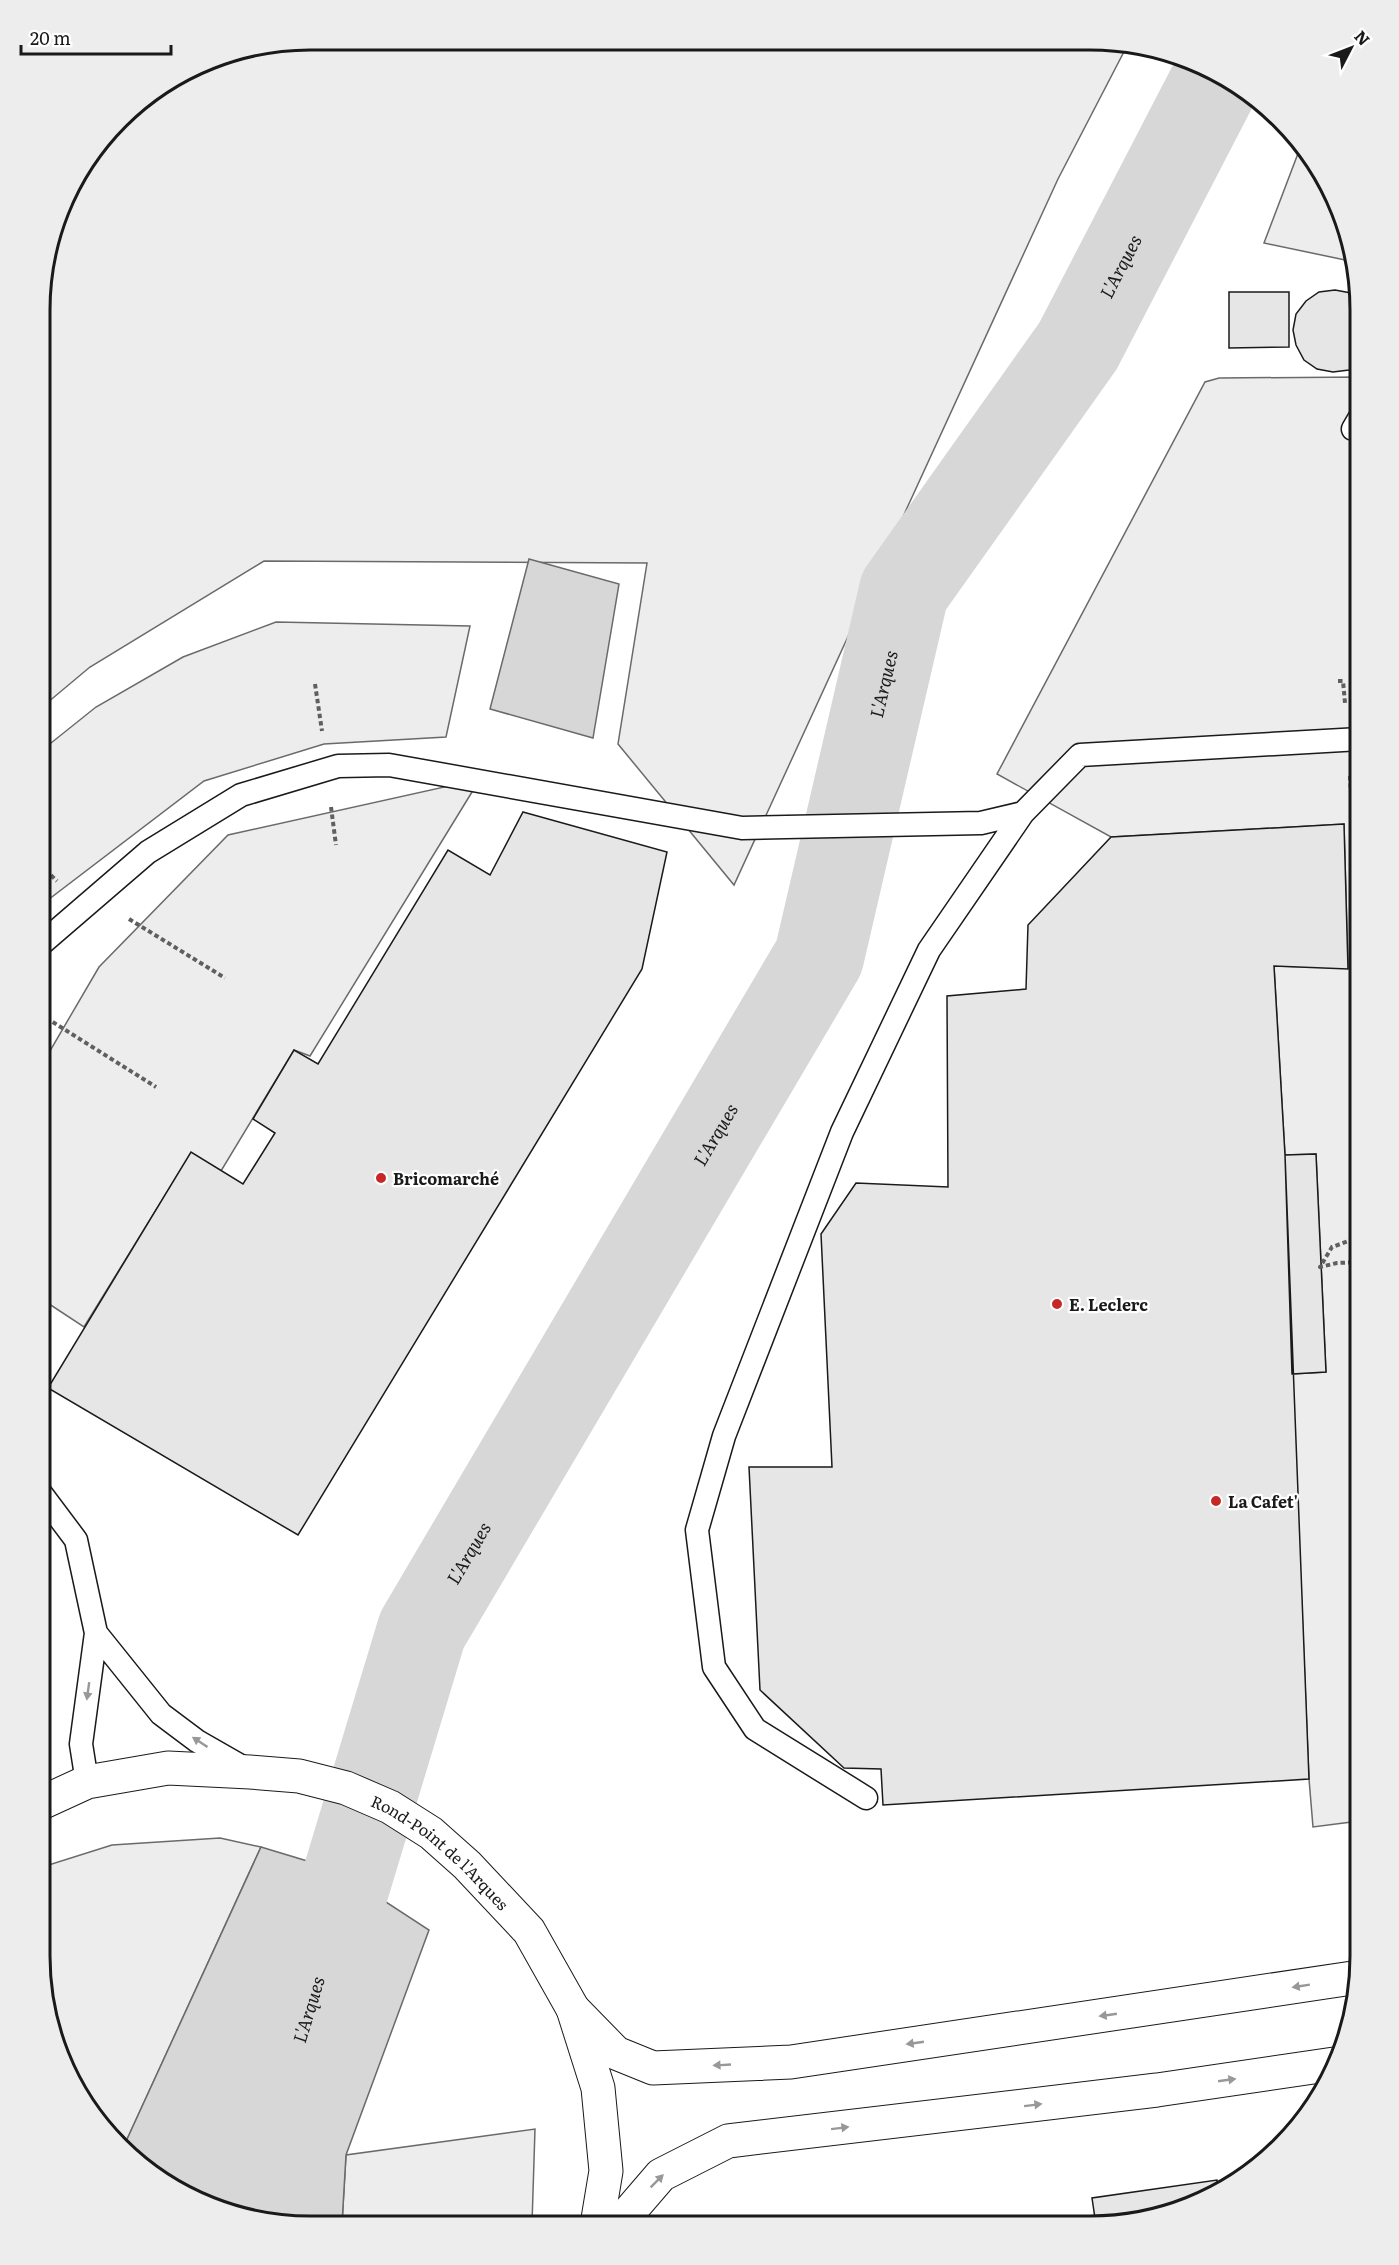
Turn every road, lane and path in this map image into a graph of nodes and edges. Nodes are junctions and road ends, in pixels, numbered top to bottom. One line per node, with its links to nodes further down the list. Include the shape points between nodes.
1 (1338, 681): 3 (path, via 1343,681)
2 (315, 684): 4 (path)
3 (1350, 718)
4 (322, 734)
5 (1350, 739): 7 (lane, via 1080,755)
6 (330, 802): 8 (path)
7 (1023, 813): 12 (lane, via 981,824 742,828 389,765 338,766 241,795 148,852); 22 (lane, via 929,951 842,1132 724,1436 697,1530 714,1667 755,1729)
8 (336, 845)
9 (50, 875): 10 (path)
10 (63, 888)
11 (125, 917): 13 (path)
12 (50, 936)
13 (225, 978)
14 (50, 1020): 15 (path)
15 (156, 1087)
16 (1350, 1241): 17 (path, via 1332,1247 1320,1267)
17 (1350, 1262)
18 (50, 1505): 19 (lane, via 76,1540)
19 (96, 1633): 20 (lane, one-way to 19, via 161,1714); 21 (lane, one-way to 21, via 81,1744)
20 (250, 1772): 21 (main road, Rond-Point de l'Arques, via 168,1768); 25 (main road, Rond-Point de l'Arques, via 299,1776 355,1792 390,1807 431,1833 529,1931)
21 (87, 1782): 23 (main road, Rond-Point de l'Arques)
22 (866, 1798)
23 (50, 1799)
24 (1348, 1979): 25 (main road, one-way to 25, via 791,2062 653,2068 616,2053)
25 (573, 2009): 27 (main road, Rond-Point de l'Arques, via 598,2088 606,2171)
26 (1325, 2065): 28 (main road, one-way to 26, via 661,2175 728,2141 1157,2090)
27 (598, 2216)
28 (626, 2216)

